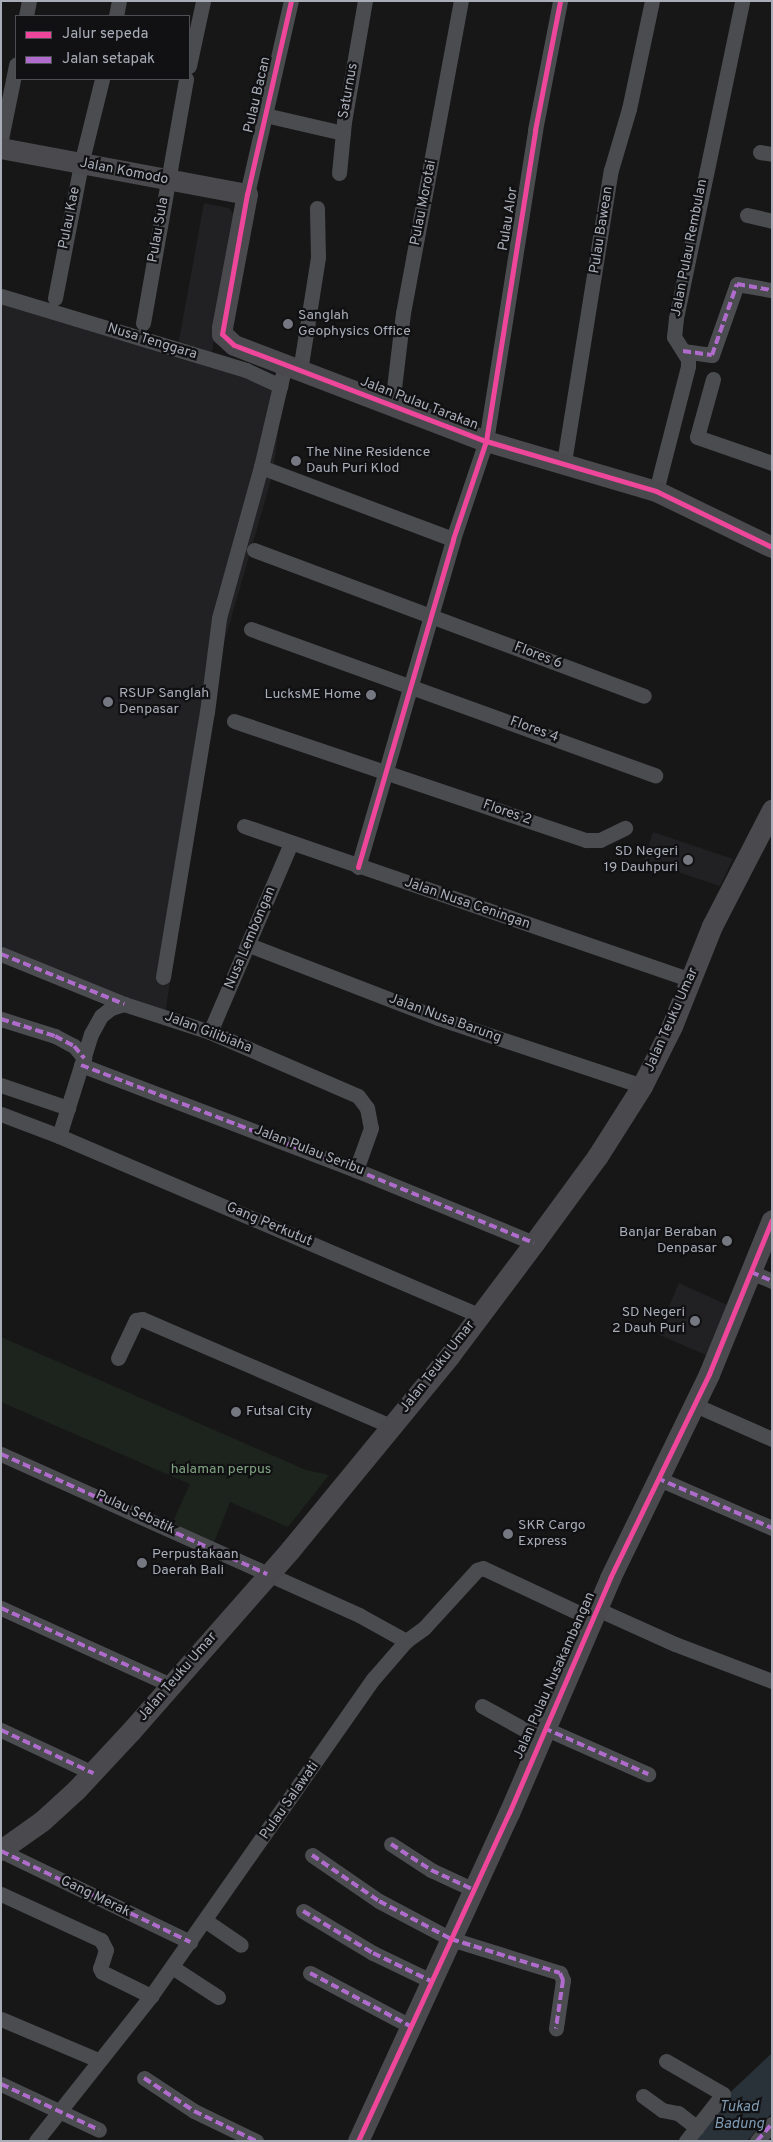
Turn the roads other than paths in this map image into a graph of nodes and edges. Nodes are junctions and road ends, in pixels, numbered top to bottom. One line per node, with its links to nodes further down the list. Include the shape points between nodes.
1 (29, 1): 10 (street)
2 (119, 1): 11 (street)
3 (203, 1): 12 (street)
4 (291, 1): 16 (street, Pulau Bacan)
5 (365, 1): 17 (street, Saturnus)
6 (462, 1): 36 (street, Pulau Morotai, via 403,313)
7 (560, 1): 37 (street, Pulau Alor, via 535,130)
8 (652, 1): 38 (street, Pulau Bawean, via 629,109 611,170)
9 (742, 1): 31 (street, Jalan Pulau Rembulan, via 676,318 674,337)
10 (26, 15)
11 (116, 15)
12 (190, 61)
13 (15, 70): 18 (street)
14 (102, 80): 20 (street, Pulau Kae)
15 (186, 80): 22 (street, Pulau Sula)
16 (266, 115): 17 (street, Saturnus); 23 (street, Pulau Bacan)
17 (344, 132): 21 (street)
18 (1, 139)
19 (1, 148): 20 (street, Jalan Komodo)
20 (81, 164): 22 (street, Jalan Komodo); 29 (street, Pulau Kae)
21 (339, 173)
22 (168, 180): 23 (street, Jalan Komodo); 30 (street, Pulau Sula)
23 (247, 194): 32 (street, Jalan Pulau Tarakan, via 222,334)
24 (317, 208): 33 (street, via 318,257)
25 (747, 215): 26 (street)
26 (772, 221)
27 (772, 290): 31 (street, via 737,284 712,355)
28 (1, 296): 32 (street, Nusa Tenggara)
29 (55, 298)
30 (143, 323)
31 (683, 351): 41 (street, Jalan Pulau Rembulan, via 688,366)
32 (250, 362): 33 (street, Jalan Pulau Tarakan); 35 (street, Nusa Tenggara)
33 (292, 368): 35 (street); 36 (street, Jalan Pulau Tarakan)
34 (712, 379): 39 (street, via 696,437)
35 (280, 386): 40 (street)
36 (392, 405): 37 (street, Jalan Pulau Tarakan)
37 (486, 441): 38 (street, Jalan Pulau Tarakan); 42 (street, Pulau Alor)
38 (564, 462): 41 (street, Jalan Pulau Tarakan)
39 (772, 463)
40 (261, 467): 42 (street); 59 (street, via 219,618)
41 (656, 490): 43 (street, Jalan Pulau Tarakan)
42 (453, 539): 45 (street, Pulau Alor)
43 (772, 547)
44 (254, 550): 45 (street, Flores 6)
45 (433, 616): 47 (street, Pulau Alor); 48 (street, Flores 6)
46 (251, 629): 47 (street, Flores 4)
47 (413, 686): 50 (street, Pulau Alor); 51 (street, Flores 4)
48 (644, 696)
49 (234, 721): 50 (street, Flores 2)
50 (388, 774): 54 (street, Flores 2, via 592,842); 56 (street, Pulau Alor)
51 (655, 775)
52 (772, 810): 60 (street, Jalan Teuku Umar, via 715,919)
53 (244, 826): 55 (street, Jalan Nusa Ceningan)
54 (626, 828)
55 (291, 844): 56 (street, Jalan Nusa Ceningan); 57 (street, Nusa Lembongan)
56 (358, 867): 60 (street, Jalan Nusa Ceningan)
57 (249, 946): 63 (street, Nusa Lembongan); 66 (street, Jalan Nusa Barung, via 438,1018)
58 (1, 954): 61 (street, Jalan Gilibiaha)
59 (164, 977)
60 (691, 980): 66 (street, Jalan Teuku Umar)
61 (124, 1004): 63 (street, Jalan Gilibiaha); 64 (street, via 111,1008 102,1016 91,1034)
62 (1, 1019): 64 (street, Jalan Pulau Seribu, via 55,1036 74,1046)
63 (210, 1032): 70 (street, Jalan Gilibiaha, via 358,1096 367,1108 371,1128)
64 (83, 1061): 67 (street); 70 (street, Jalan Pulau Seribu)
65 (1, 1085): 67 (street)
66 (642, 1086): 72 (street, Jalan Teuku Umar, via 597,1157)
67 (68, 1108): 69 (street)
68 (1, 1114): 69 (street, Gang Perkutut)
69 (59, 1136): 75 (street, Gang Perkutut)
70 (356, 1170): 72 (street, Jalan Pulau Seribu)
71 (772, 1220): 73 (street, Jalan Pulau Nusakambangan)
72 (534, 1243): 75 (street, Jalan Teuku Umar)
73 (751, 1272): 74 (street); 77 (street, Jalan Pulau Nusakambangan)
74 (772, 1281)
75 (479, 1315): 78 (street, Jalan Teuku Umar)
76 (118, 1358): 78 (street, via 136,1320 142,1318)
77 (695, 1405): 79 (street); 81 (street, Jalan Pulau Nusakambangan)
78 (391, 1426): 83 (street, Jalan Teuku Umar)
79 (772, 1439)
80 (1, 1454): 83 (street, Pulau Sebatik)
81 (657, 1478): 82 (street); 85 (street, Jalan Pulau Nusakambangan)
82 (772, 1528)
83 (267, 1574): 86 (street, Pulau Sebatik, via 358,1614); 88 (street, Jalan Teuku Umar)
84 (1, 1608): 88 (street)
85 (595, 1614): 86 (street, Pulau Salawati, via 483,1568 477,1570 424,1628); 87 (street); 91 (street, Jalan Pulau Nusakambangan)
86 (406, 1641): 100 (street, Pulau Salawati, via 374,1678)
87 (772, 1681)
88 (171, 1684): 92 (street, Jalan Teuku Umar)
89 (482, 1706): 91 (street)
90 (1, 1730): 92 (street)
91 (542, 1733): 93 (street); 97 (street, Jalan Pulau Nusakambangan)
92 (93, 1773): 95 (street, Jalan Teuku Umar, via 42,1821)
93 (648, 1774)
94 (391, 1844): 97 (street, via 431,1870)
95 (1, 1850): 102 (street, Gang Merak)
96 (312, 1855): 101 (street, via 379,1901)
97 (474, 1890): 101 (street, Jalan Pulau Nusakambangan)
98 (1, 1894): 107 (street, via 101,1940 106,1950 100,1968 102,1972)
99 (303, 1911): 106 (street, via 373,1953)
100 (206, 1921): 102 (street, Pulau Salawati); 103 (street)
101 (451, 1939): 106 (street, Jalan Pulau Nusakambangan); 111 (street, via 560,1973 563,1980)
102 (190, 1942): 104 (street, Pulau Salawati)
103 (241, 1945)
104 (172, 1967): 107 (street, Pulau Salawati); 108 (street)
105 (310, 1973): 110 (street)
106 (431, 1981): 110 (street, Jalan Pulau Nusakambangan)
107 (151, 1996): 112 (street, Pulau Salawati)
108 (218, 1997)
109 (1, 2019): 112 (street)
110 (410, 2026): 123 (street, Jalan Pulau Nusakambangan)
111 (556, 2028)
112 (98, 2060): 117 (street, Pulau Salawati)
113 (666, 2061): 119 (street, via 723,2094)
114 (144, 2078): 122 (street, via 194,2112)
115 (1, 2084): 117 (street)
116 (643, 2096): 119 (street, via 662,2110 678,2113)
117 (59, 2109): 120 (street); 121 (street, Pulau Salawati)
118 (772, 2124): 125 (street)
119 (697, 2128): 124 (street)
120 (99, 2130)
121 (36, 2141)
122 (256, 2141)
123 (358, 2141)
124 (686, 2141)
125 (757, 2141)

